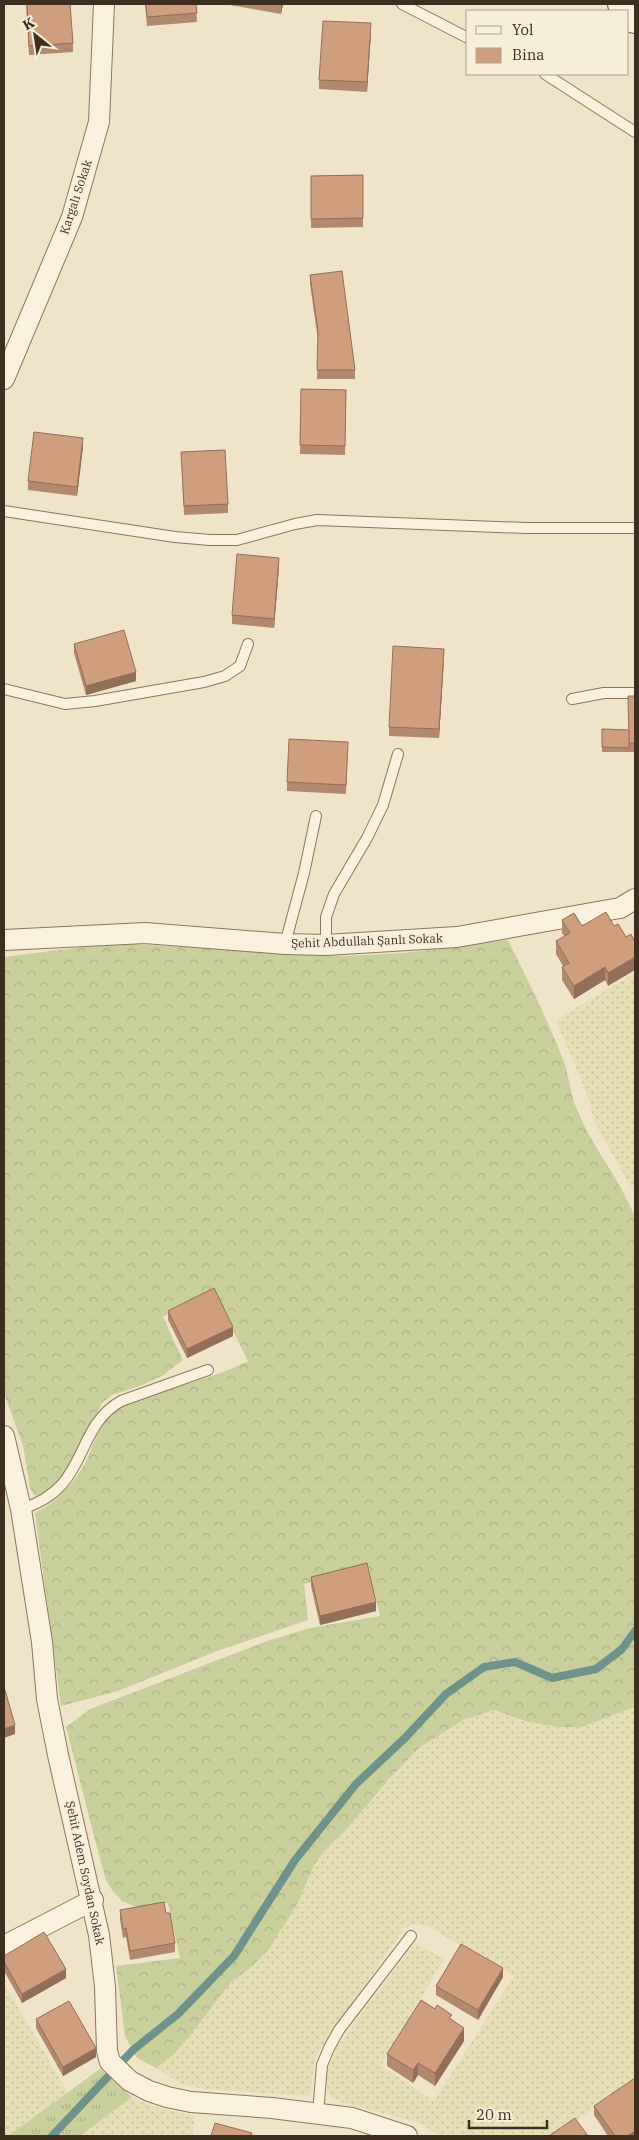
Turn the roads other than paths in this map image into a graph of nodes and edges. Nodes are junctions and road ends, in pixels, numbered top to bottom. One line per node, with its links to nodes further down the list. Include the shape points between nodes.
1 (104, 4): 6 (street, Kargalı Sokak, via 99,122 72,217)
2 (402, 4): 3 (lane)
3 (466, 37)
4 (546, 75): 5 (lane)
5 (635, 132)
6 (4, 380)
7 (4, 511): 8 (lane, via 210,540 236,540 317,520 525,528)
8 (635, 528)
9 (248, 644): 10 (lane, via 240,666 225,676 204,682 65,704)
10 (4, 689)
11 (635, 692): 12 (lane)
12 (572, 699)
13 (398, 754): 18 (lane, via 382,805 367,838 334,894 326,917)
14 (316, 816): 17 (lane)
15 (635, 899): 18 (street, Şehit Abdullah Şanlı Sokak, via 620,908 457,937)
16 (4, 940): 17 (street, Şehit Abdullah Şanlı Sokak, via 145,934)
17 (285, 944): 18 (street, Şehit Abdullah Şanlı Sokak)
18 (326, 945)
19 (208, 1370): 21 (lane, via 121,1400 110,1407 99,1419 74,1469 61,1486 45,1500)
20 (4, 1436): 21 (street, Şehit Adem Soydan Sokak)
21 (21, 1509): 22 (street, Şehit Adem Soydan Sokak, via 42,1642 47,1699)
22 (93, 1900): 24 (street); 25 (street, Şehit Adem Soydan Sokak, via 103,1956 107,2051 110,2062 130,2081 149,2092 191,2102)
23 (411, 1936): 25 (lane, via 339,2030 329,2048 322,2065)
24 (4, 1946)
25 (318, 2113): 26 (street, Şehit Adem Soydan Sokak, via 352,2118)
26 (407, 2136)

